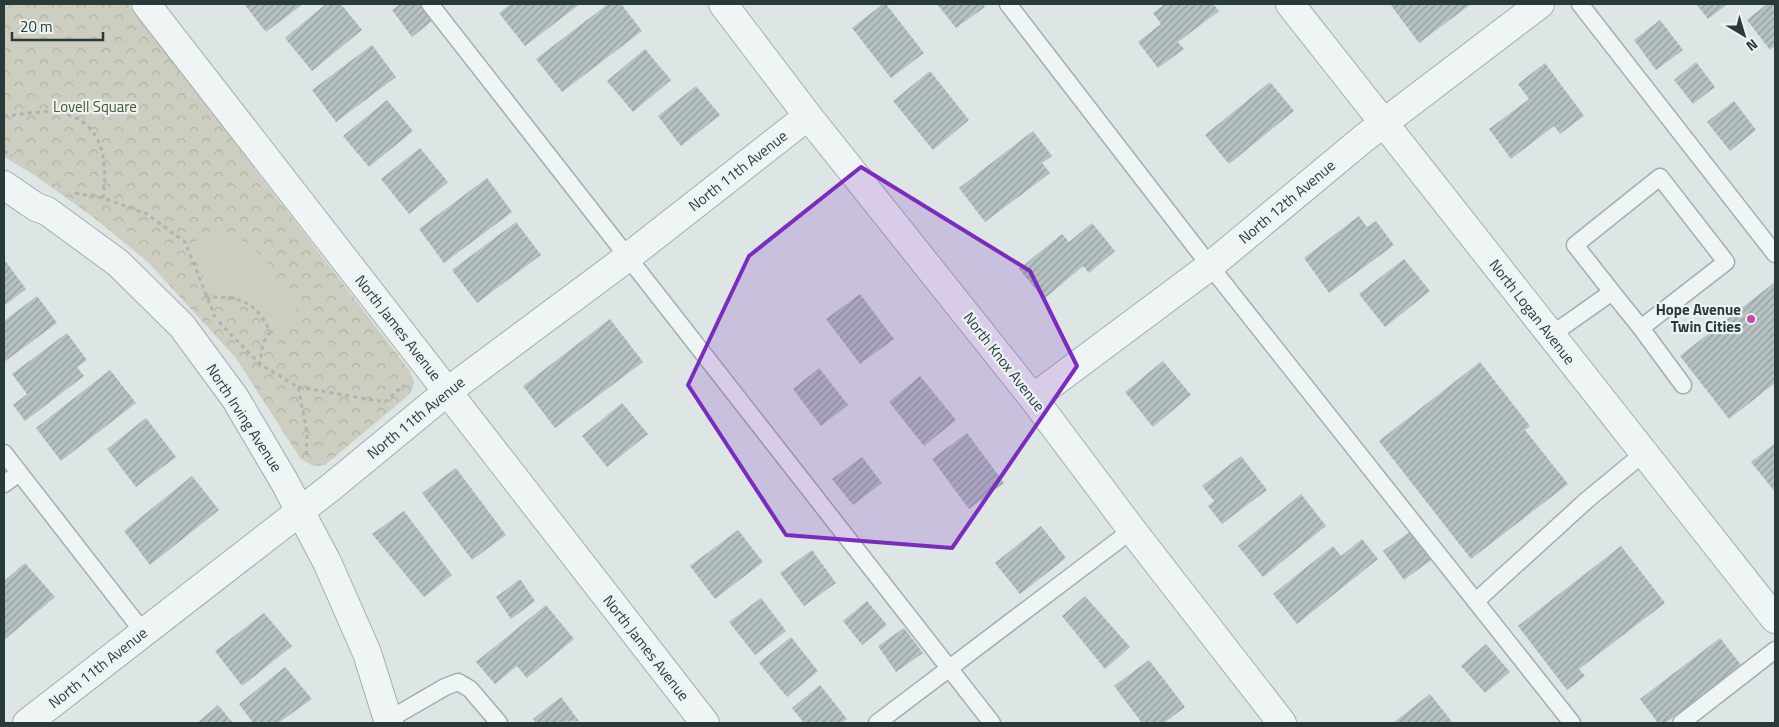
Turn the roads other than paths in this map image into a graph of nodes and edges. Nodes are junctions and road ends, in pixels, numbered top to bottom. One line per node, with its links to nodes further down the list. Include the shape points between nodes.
1 (146, 4): 18 (street, North James Avenue)
2 (430, 4): 12 (lane)
3 (723, 4): 8 (street, North Knox Avenue)
4 (1008, 4): 13 (lane)
5 (1290, 4): 9 (street, North Logan Avenue)
6 (1540, 4): 9 (street, North 12th Avenue)
7 (1580, 4): 11 (lane)
8 (808, 116): 12 (street, North 11th Avenue); 19 (street, North Knox Avenue)
9 (1383, 123): 13 (street, North 12th Avenue); 16 (street, North Logan Avenue)
10 (7, 191): 24 (street, North Irving Avenue, via 47,211 118,263 182,326 234,398)
11 (1775, 254)
12 (628, 257): 18 (street, North 11th Avenue); 30 (lane)
13 (1210, 266): 19 (street, North 12th Avenue); 26 (lane)
14 (1612, 292): 15 (lane); 15 (lane, via 1575,245 1660,176 1726,262); 16 (lane)
15 (1641, 328): 17 (lane)
16 (1551, 335): 21 (street, North Logan Avenue)
17 (1683, 385)
18 (448, 391): 24 (street, North 11th Avenue); 34 (street, North James Avenue)
19 (1033, 398): 25 (street, North Knox Avenue)
20 (4, 453): 22 (lane)
21 (1644, 454): 26 (lane, via 1587,500); 27 (street, North Logan Avenue)
22 (19, 473): 23 (lane); 28 (lane)
23 (4, 484)
24 (300, 511): 28 (street, North 11th Avenue); 31 (street, North Irving Avenue, via 327,562 367,653)
25 (1132, 530): 30 (lane); 37 (street, North Knox Avenue)
26 (1476, 602): 38 (lane)
27 (1775, 619)
28 (144, 633): 32 (street, North 11th Avenue)
29 (1775, 650): 39 (lane)
30 (948, 667): 35 (lane); 36 (lane)
31 (388, 721): 33 (lane, via 445,686 458,682 470,689)
32 (27, 723)
33 (499, 723)
34 (705, 723)
35 (877, 723)
36 (992, 723)
37 (1282, 723)
38 (1572, 723)
39 (1681, 723)

